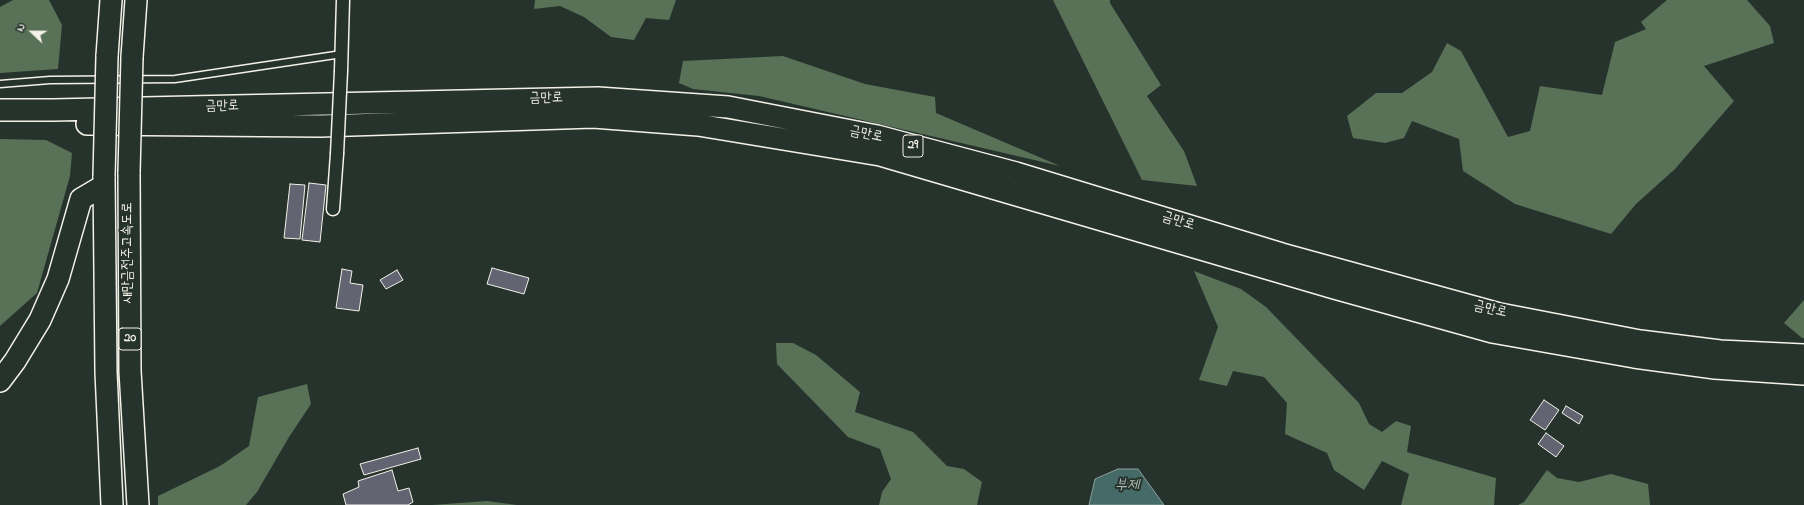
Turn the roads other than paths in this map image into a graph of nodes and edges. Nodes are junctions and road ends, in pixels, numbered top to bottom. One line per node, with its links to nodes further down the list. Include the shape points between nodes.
1 (111, 0): 8 (highway, 새만금전주고속도로 / 20, bridge)
2 (136, 0): 14 (highway, 새만금전주고속도로 / 20, bridge, via 129,172 130,371)
3 (343, 0): 4 (street)
4 (342, 54): 5 (lane, via 175,79 50,80); 9 (street, bridge)
5 (0, 84)
6 (0, 110): 10 (highway, 금만로 / 29, via 598,98 728,107 876,136 1016,173 1282,254 1500,314 1640,340 1720,350)
7 (0, 124): 11 (highway, 금만로 / 29, via 321,126 593,117 698,125 880,154 1492,332 1634,357 1715,368)
8 (104, 181): 12 (highway, via 81,199 58,279 43,313); 13 (highway, 새만금전주고속도로 / 20, via 106,372)
9 (333, 209)
10 (1804, 355)
11 (1804, 374)
12 (0, 381)
13 (112, 505)
14 (138, 505)

